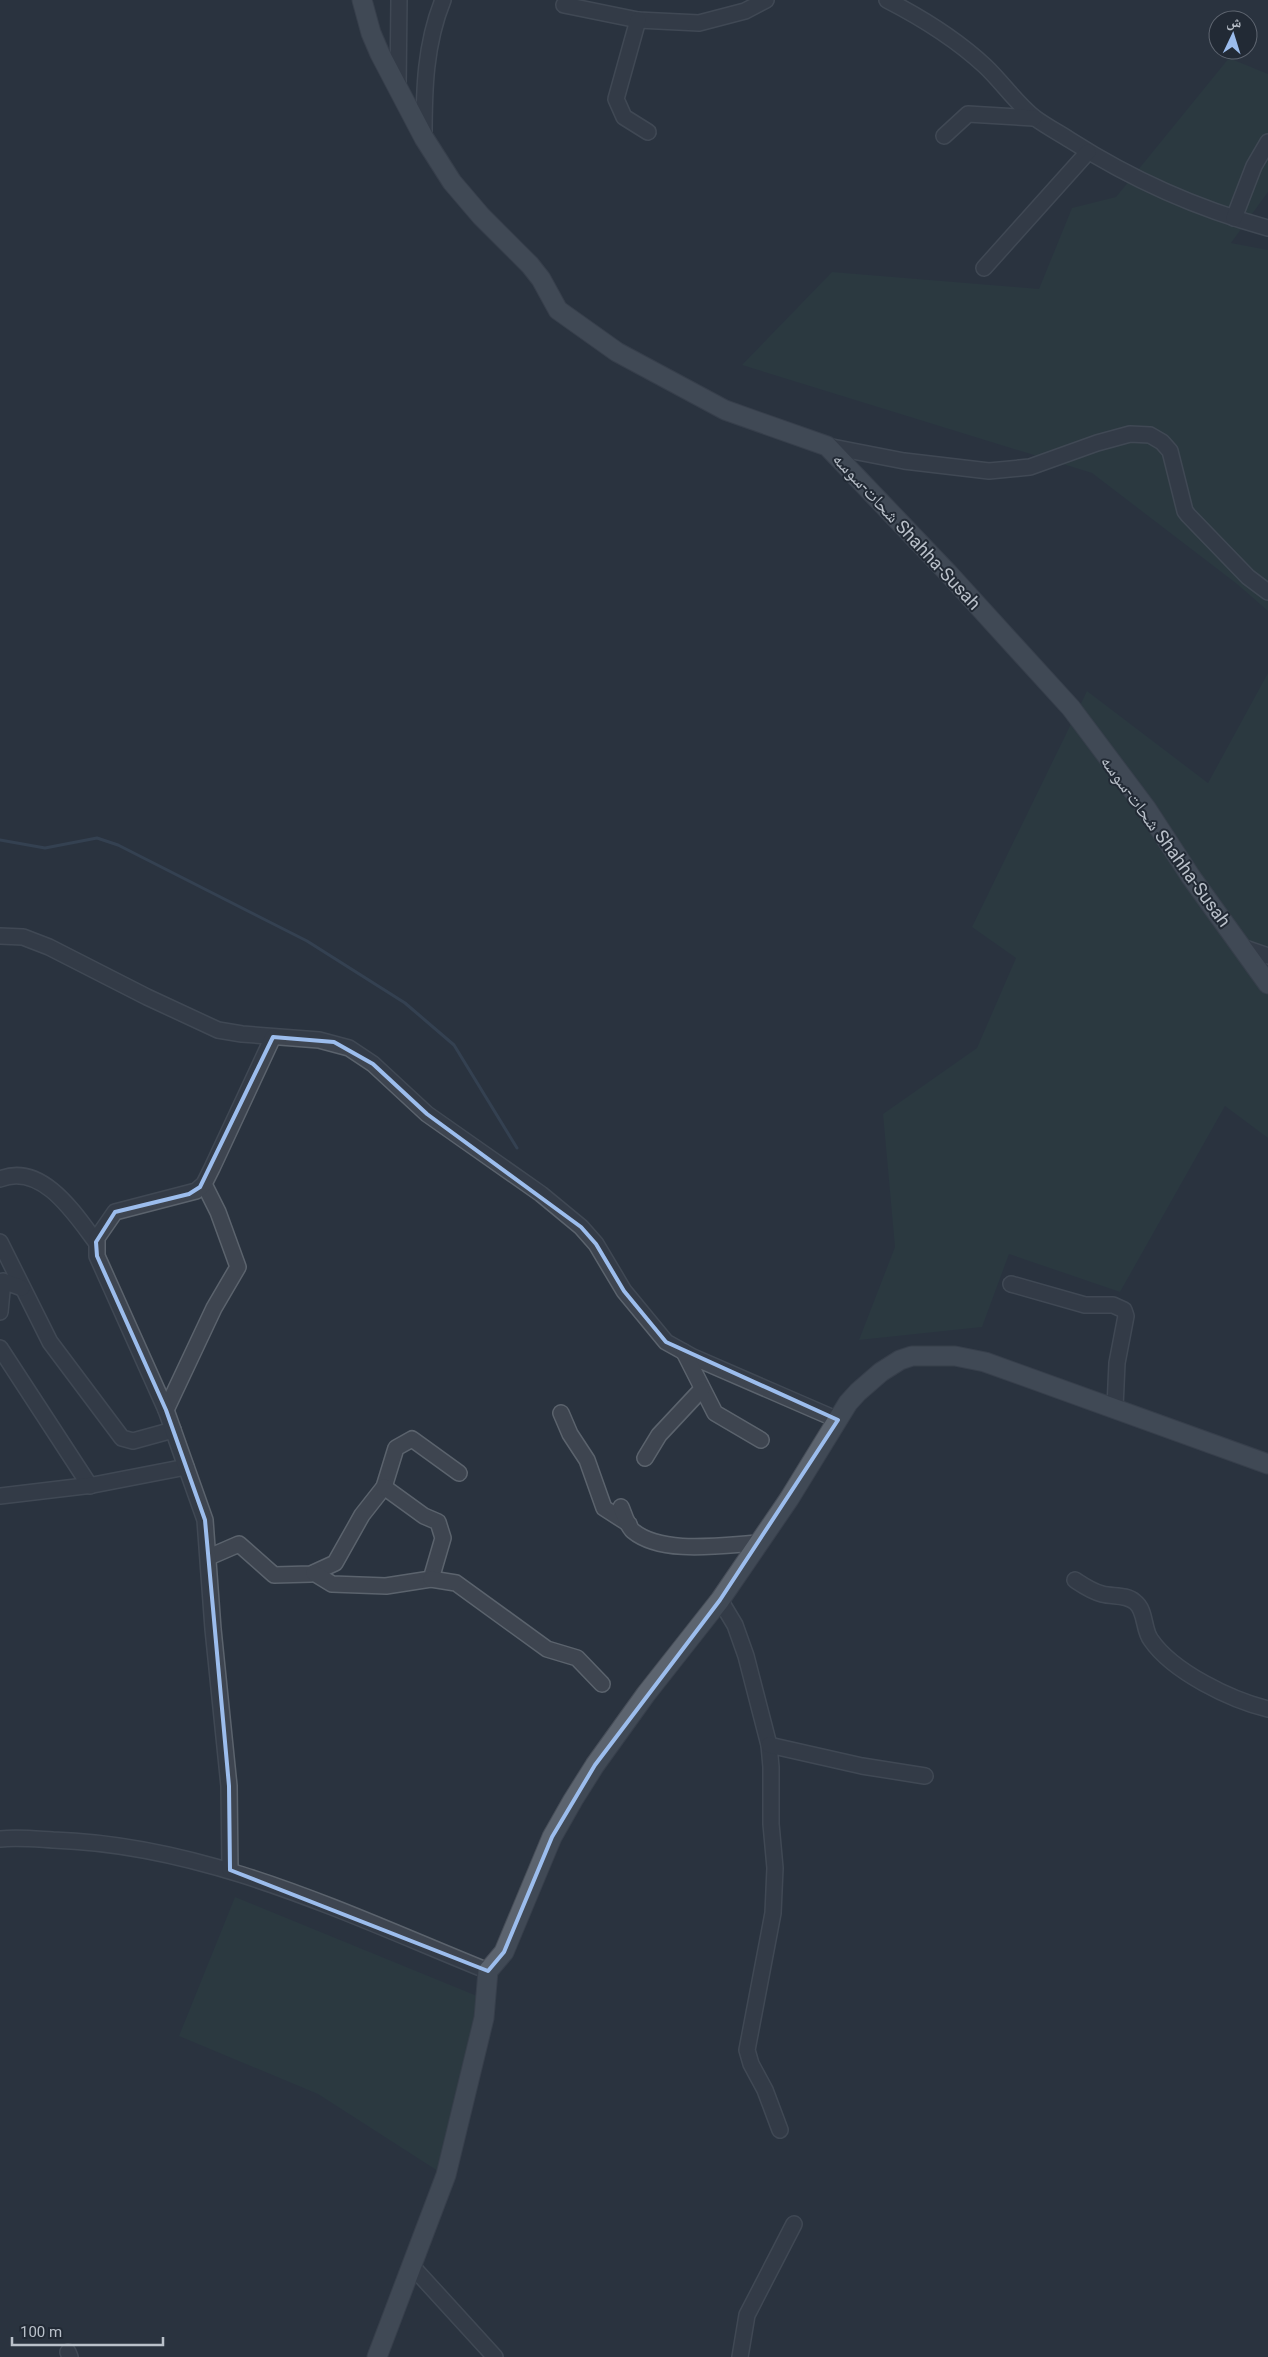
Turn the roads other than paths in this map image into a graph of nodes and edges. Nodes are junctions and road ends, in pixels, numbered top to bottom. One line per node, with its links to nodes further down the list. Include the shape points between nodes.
1 (362, 0): 8 (main road, شحات-سوسه Shahha-Susah, via 374,40)
2 (399, 0): 8 (street)
3 (443, 0): 12 (street, via 431,36 424,87)
4 (766, 0): 7 (street, via 745,11 699,23)
5 (887, 0): 9 (street, via 916,15 984,65)
6 (564, 5): 7 (street)
7 (638, 20): 10 (street, via 616,99 624,117)
8 (398, 88): 12 (main road, شحات-سوسه Shahha-Susah)
9 (1034, 118): 11 (street, via 968,114); 14 (street)
10 (648, 132)
11 (944, 136)
12 (424, 138): 18 (main road, شحات-سوسه Shahha-Susah, via 452,182 530,265 541,279 552,303 565,316 617,352 725,410)
13 (1268, 142): 15 (street, via 1254,166)
14 (1088, 152): 15 (street, via 1144,182); 17 (street)
15 (1234, 218): 16 (street)
16 (1268, 228)
17 (984, 268)
18 (827, 446): 19 (street, via 989,471 1030,467 1130,434 1150,435 1170,451 1188,515 1248,577); 21 (main road, شحات-سوسه Shahha-Susah, via 1071,708 1146,808)
19 (1268, 592)
20 (0, 936): 24 (street, via 23,937 49,947 218,1030)
21 (1242, 947): 22 (street); 23 (main road, شحات-سوسه Shahha-Susah)
22 (1268, 956)
23 (1268, 984)
24 (273, 1037): 26 (street); 33 (street, via 334,1042 373,1064 427,1114 541,1194 581,1227 596,1244 645,1319 666,1342)
25 (0, 1178): 28 (street, via 17,1176 43,1184 63,1200)
26 (204, 1184): 28 (street, via 189,1194 115,1212); 36 (street, via 238,1267 214,1308)
27 (0, 1242): 30 (street)
28 (96, 1242): 36 (street, via 97,1256)
29 (1011, 1284): 35 (street, via 1085,1305 1113,1305 1124,1310 1126,1316 1117,1363)
30 (22, 1288): 31 (street, via 3,1281); 39 (street, via 50,1342 124,1440 133,1441)
31 (0, 1312)
32 (0, 1348): 45 (street)
33 (684, 1352): 34 (street); 38 (street)
34 (702, 1389): 40 (street, via 715,1413); 41 (street, via 659,1435)
35 (1115, 1407): 38 (main road, via 985,1362 926,1354 900,1360 881,1372 858,1392); 42 (main road)
36 (166, 1410): 39 (street)
37 (561, 1413): 49 (street, via 587,1460 604,1508)
38 (838, 1420): 50 (main road)
39 (173, 1430): 43 (street)
40 (761, 1440)
41 (644, 1458)
42 (1268, 1464)
43 (186, 1467): 45 (street); 51 (street, via 205,1520)
44 (459, 1473): 46 (street, via 412,1439 396,1448)
45 (90, 1486): 47 (street)
46 (384, 1488): 52 (street, via 362,1515 335,1563); 53 (street, via 438,1522 442,1538)
47 (0, 1496)
48 (621, 1507): 49 (street)
49 (629, 1524): 50 (street, via 631,1530 653,1543 701,1546)
50 (759, 1543): 55 (main road)
51 (208, 1557): 52 (street, via 239,1544 274,1574); 61 (street, via 229,1786)
52 (314, 1573): 53 (street, via 332,1584 386,1586)
53 (431, 1579): 56 (street, via 456,1583 547,1649 577,1658)
54 (1075, 1580): 57 (street, via 1088,1589 1136,1602 1150,1639 1187,1675)
55 (720, 1600): 58 (street, via 735,1625); 62 (main road, via 646,1694 573,1800 552,1837 504,1952)
56 (602, 1684)
57 (1268, 1709)
58 (769, 1745): 59 (street); 63 (street, via 775,1868 773,1913 747,2050 750,2064 765,2090)
59 (925, 1776)
60 (0, 1839): 61 (street, via 72,1840 136,1848)
61 (230, 1870): 62 (street)
62 (488, 1971): 65 (main road, via 484,2018 446,2174)
63 (780, 2130)
64 (794, 2224): 68 (street, via 747,2315)
65 (411, 2265): 66 (main road); 67 (street)
66 (377, 2357)
67 (494, 2357)
68 (740, 2357)

